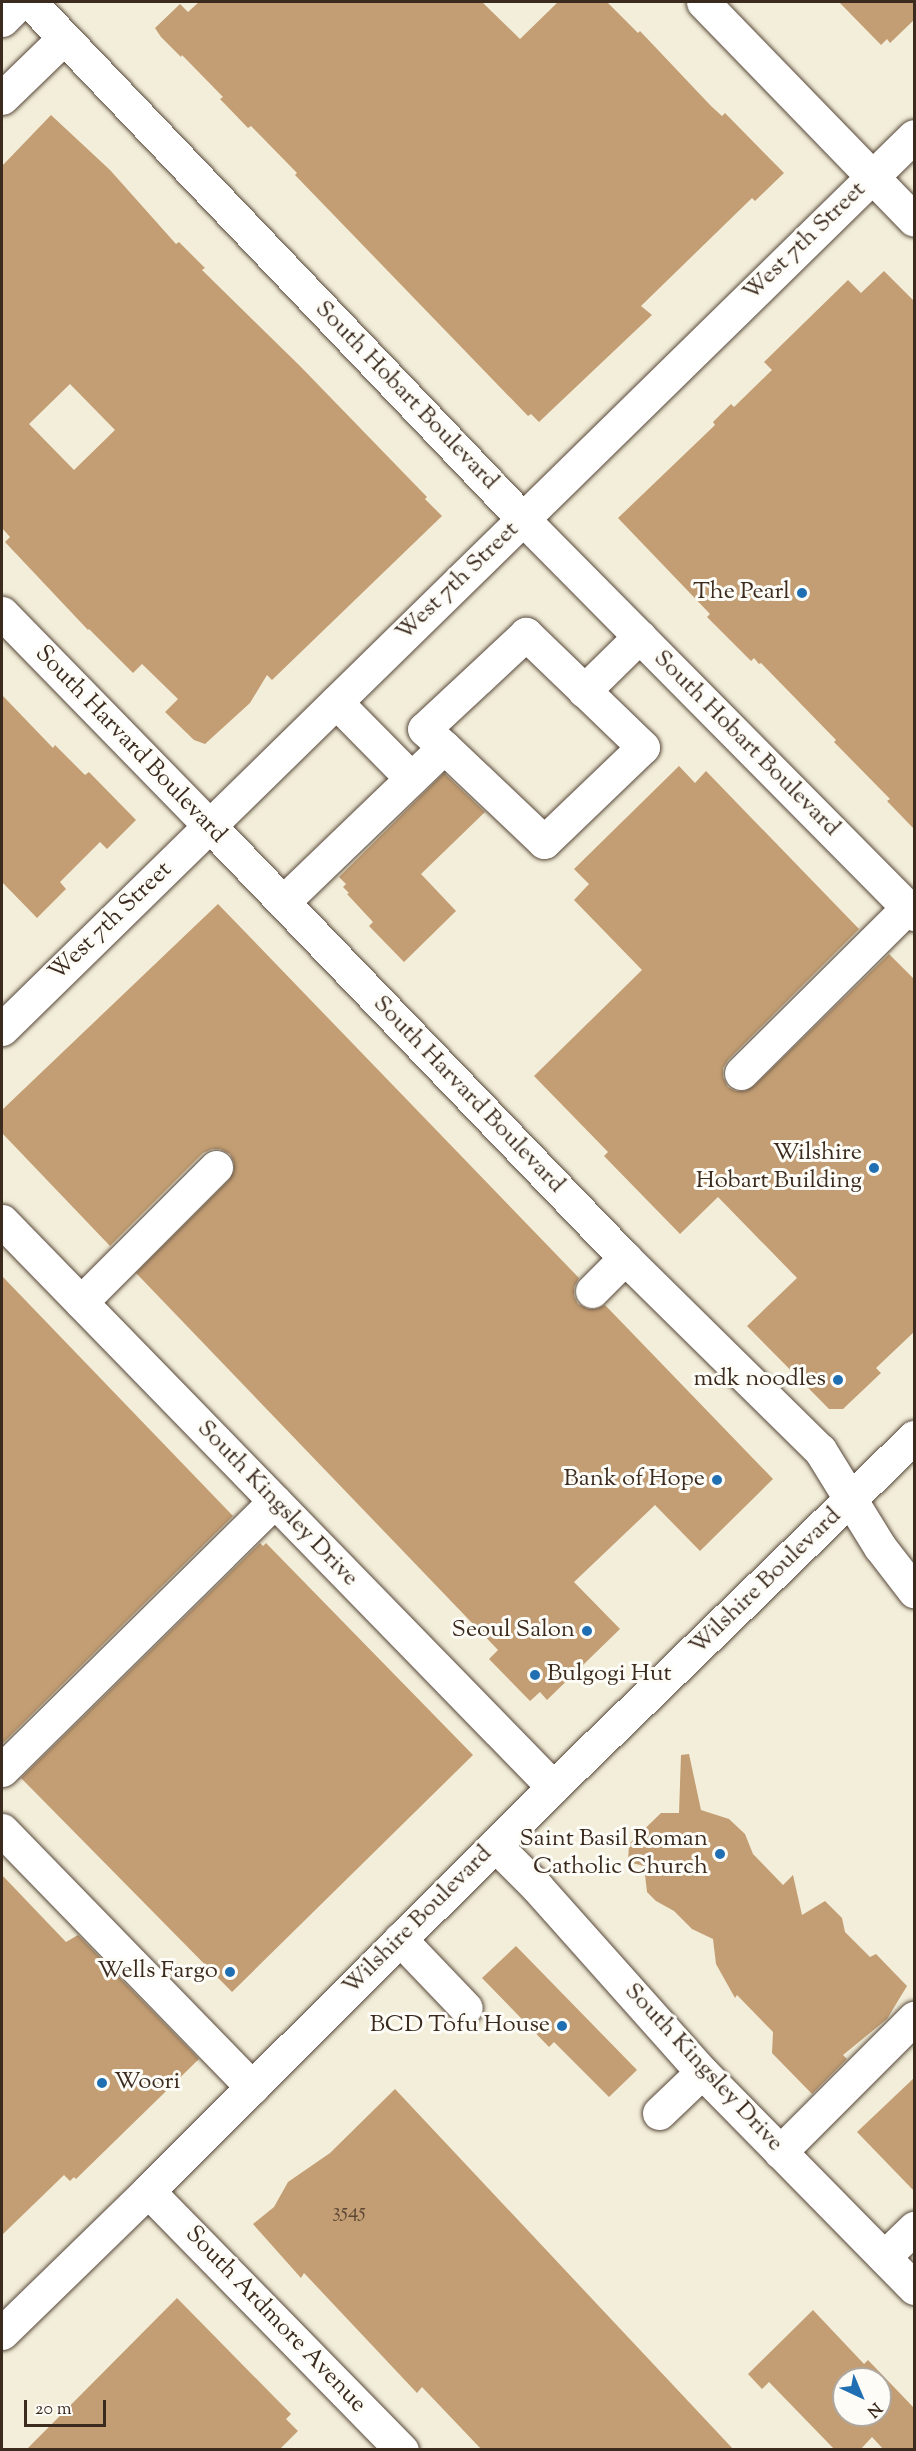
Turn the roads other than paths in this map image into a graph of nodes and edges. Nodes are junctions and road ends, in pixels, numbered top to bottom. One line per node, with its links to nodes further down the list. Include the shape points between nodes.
1 (703, 2): 6 (street)
2 (43, 12): 3 (street); 4 (street); 8 (street, South Hobart Boulevard)
3 (2, 20)
4 (2, 98)
5 (915, 136): 6 (street, West 7th Street)
6 (872, 176): 7 (street); 8 (street, West 7th Street)
7 (915, 220)
8 (523, 519): 10 (street, South Hobart Boulevard); 12 (street, West 7th Street)
9 (2, 613): 15 (street, South Harvard Boulevard)
10 (640, 636): 11 (street); 17 (street, South Hobart Boulevard)
11 (584, 691): 13 (street, via 526,634 424,729); 13 (street, via 643,747 544,842)
12 (336, 702): 14 (street); 15 (street, West 7th Street)
13 (444, 747): 14 (street)
14 (411, 778): 16 (street)
15 (209, 825): 16 (street, South Harvard Boulevard); 18 (street, West 7th Street)
16 (283, 902): 22 (street, South Harvard Boulevard)
17 (911, 911): 19 (street)
18 (2, 1029)
19 (741, 1073)
20 (216, 1167): 24 (street)
21 (2, 1221): 24 (street, South Kingsley Drive)
22 (625, 1258): 23 (street); 26 (street, South Harvard Boulevard, via 820,1450)
23 (592, 1291)
24 (81, 1302): 27 (street, South Kingsley Drive)
25 (915, 1437): 26 (street, Wilshire Boulevard)
26 (851, 1500): 28 (street, South Harvard Boulevard, via 880,1547); 30 (street, Wilshire Boulevard)
27 (275, 1501): 29 (street); 30 (street, South Kingsley Drive)
28 (915, 1591)
29 (2, 1770)
30 (553, 1787): 32 (street, Wilshire Boulevard)
31 (2, 1830): 37 (street)
32 (495, 1845): 33 (street, Wilshire Boulevard); 36 (street, South Kingsley Drive)
33 (400, 1939): 34 (street); 37 (street, Wilshire Boulevard)
34 (466, 2008)
35 (915, 2018): 39 (street)
36 (702, 2072): 38 (street); 39 (street, South Kingsley Drive)
37 (252, 2087): 40 (street, Wilshire Boulevard)
38 (659, 2113)
39 (780, 2152): 42 (street, South Kingsley Drive)
40 (148, 2191): 44 (street, Wilshire Boulevard); 45 (street, South Ardmore Avenue)
41 (915, 2228): 42 (street)
42 (884, 2257): 43 (street, South Kingsley Drive)
43 (915, 2288)
44 (2, 2333)
45 (402, 2450)

